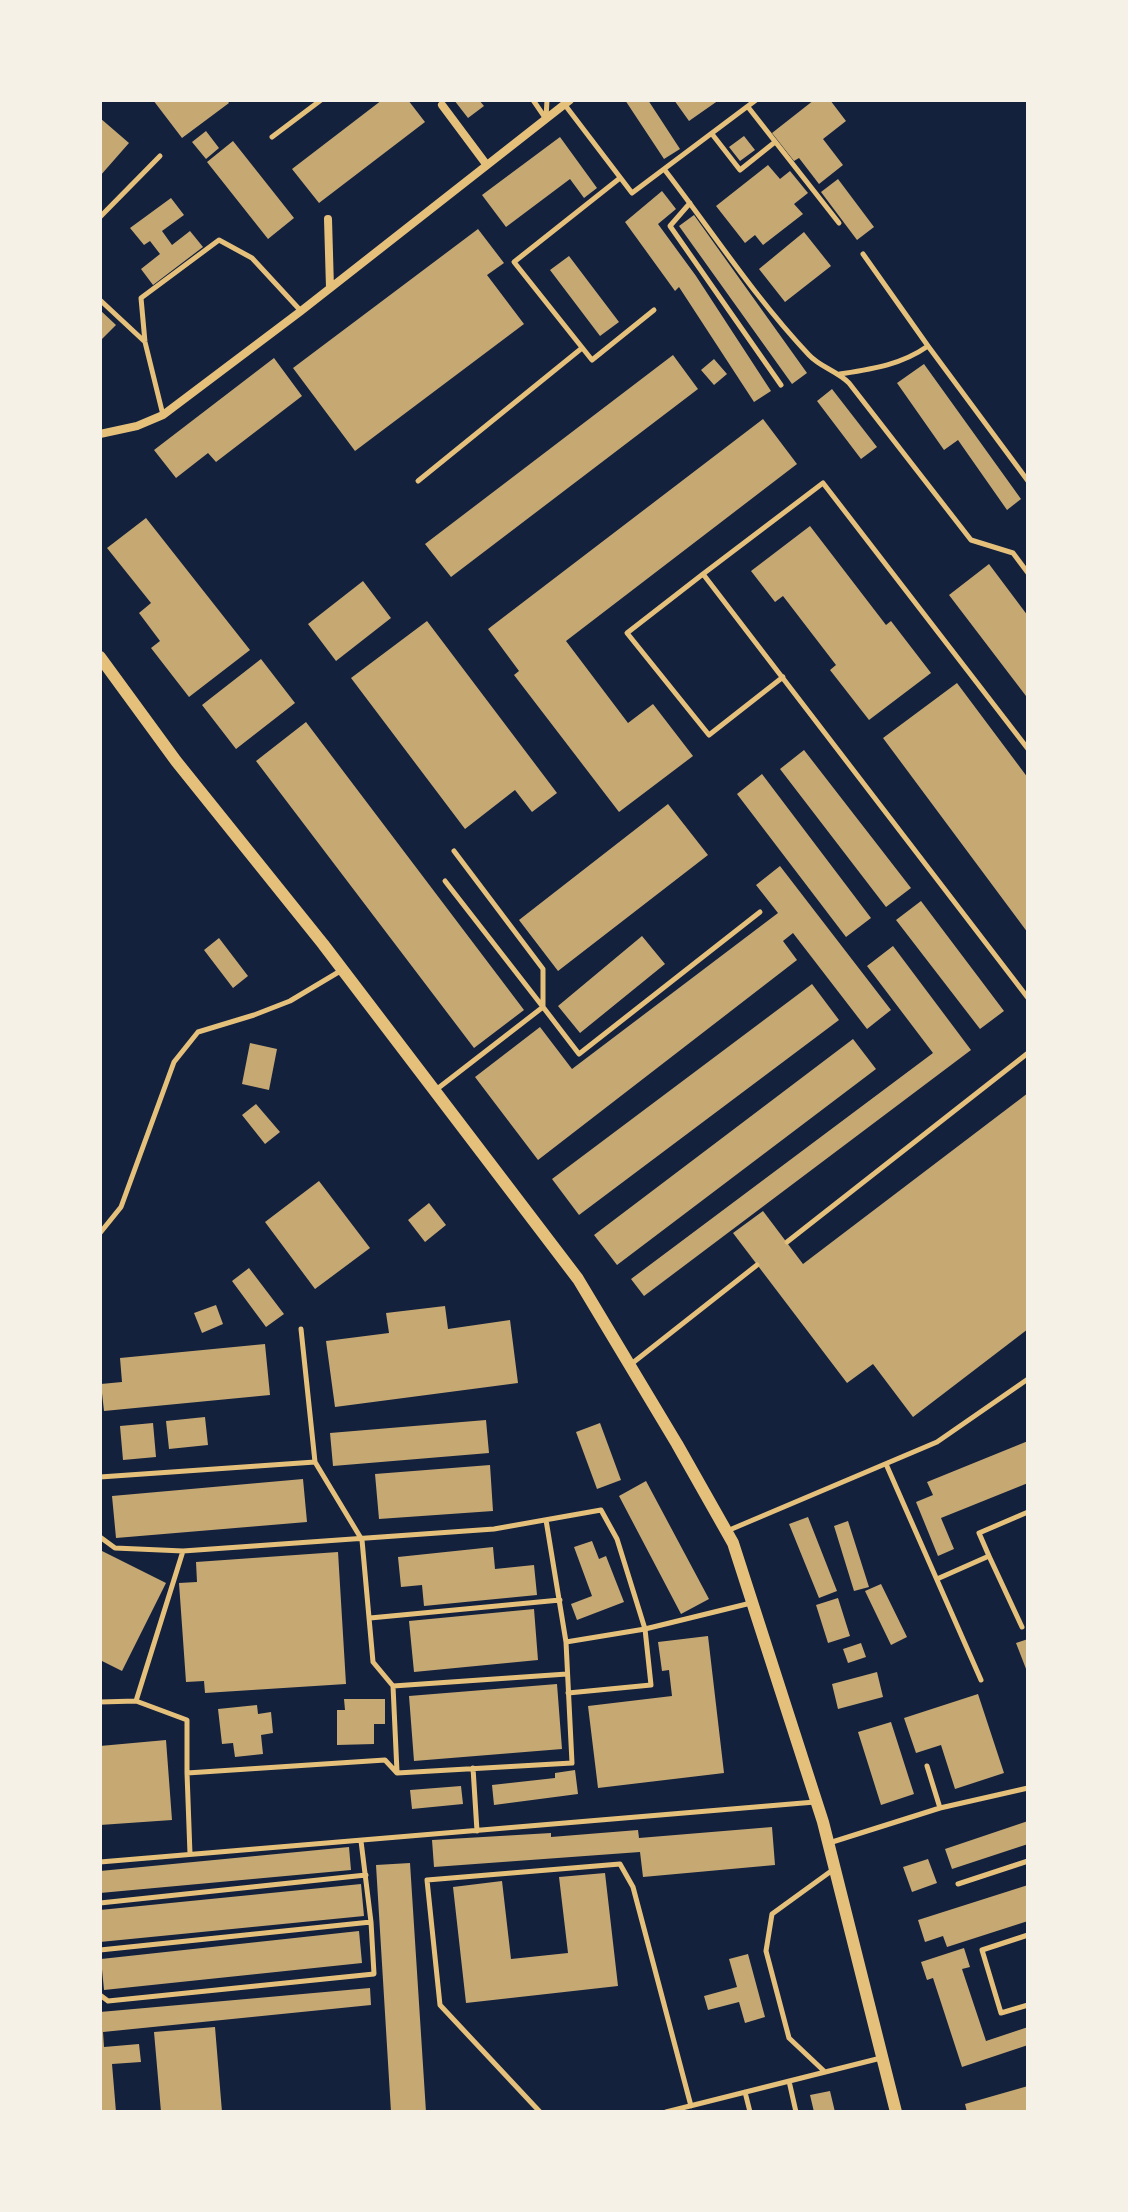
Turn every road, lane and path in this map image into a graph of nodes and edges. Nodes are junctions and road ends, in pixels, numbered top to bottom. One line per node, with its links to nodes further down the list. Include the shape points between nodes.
1 (321, 100): 10 (lane)
2 (533, 100): 8 (lane)
3 (547, 100): 8 (lane)
4 (756, 100): 7 (lane)
5 (439, 102): 13 (street)
6 (567, 102): 8 (street); 15 (lane)
7 (748, 107): 9 (lane); 11 (lane)
8 (546, 119): 13 (street)
9 (711, 134): 11 (lane, via 740,170); 14 (lane)
10 (272, 137)
11 (775, 142): 19 (lane)
12 (160, 156): 17 (lane)
13 (486, 164): 21 (street)
14 (664, 169): 15 (lane, via 632,193); 16 (lane)
15 (620, 178): 27 (lane, via 514,262)
16 (690, 203): 28 (lane, via 784,329 812,359); 29 (lane, via 670,226)
17 (100, 217)
18 (328, 219): 21 (street)
19 (839, 223)
20 (863, 254): 26 (lane)
21 (330, 288): 24 (street)
22 (100, 300): 25 (lane)
23 (654, 310): 27 (lane, via 592,360)
24 (301, 311): 25 (lane, via 252,258 219,240 141,298); 30 (street)
25 (145, 342): 30 (lane)
26 (928, 346): 28 (lane, via 882,368); 33 (lane)
27 (582, 348): 32 (lane)
28 (839, 374): 34 (lane, via 971,540 1013,553)
29 (781, 385)
30 (163, 415): 31 (street)
31 (100, 434)
32 (418, 481)
33 (1028, 481)
34 (1028, 573)
35 (703, 574): 37 (lane); 37 (lane, via 627,633 709,735); 38 (lane, via 823,483)
36 (100, 657): 42 (main road)
37 (783, 677): 43 (lane)
38 (1028, 749)
39 (454, 851): 44 (lane, via 543,969)
40 (445, 881): 44 (lane)
41 (760, 912): 44 (lane, via 579,1054)
42 (343, 969): 46 (main road); 47 (lane, via 290,1001 198,1032 174,1062 121,1207)
43 (1028, 998)
44 (543, 1007): 46 (lane)
45 (1028, 1053): 48 (lane)
46 (436, 1090): 51 (main road, via 578,1279)
47 (100, 1233)
48 (787, 1242)
49 (757, 1265): 51 (lane)
50 (301, 1329): 53 (lane)
51 (629, 1366): 58 (main road)
52 (1028, 1379): 54 (lane, via 937,1442)
53 (315, 1462): 55 (lane); 60 (lane)
54 (886, 1464): 58 (lane); 63 (lane)
55 (100, 1477)
56 (1028, 1512): 62 (lane, via 979,1533)
57 (546, 1520): 60 (lane); 64 (lane); 68 (lane, via 601,1510 617,1539)
58 (726, 1531): 65 (main road)
59 (100, 1537): 61 (lane, via 115,1548)
60 (362, 1540): 61 (lane); 66 (lane)
61 (183, 1551): 74 (lane)
62 (989, 1556): 63 (lane); 67 (lane)
63 (937, 1579): 71 (lane)
64 (560, 1600): 66 (lane); 69 (lane)
65 (752, 1603): 68 (lane); 81 (main road)
66 (369, 1618): 72 (lane, via 373,1662)
67 (1022, 1627)
68 (645, 1629): 69 (lane); 73 (lane, via 651,1685)
69 (566, 1642): 70 (lane)
70 (567, 1674): 72 (lane); 73 (lane)
71 (981, 1680)
72 (393, 1686): 79 (lane)
73 (568, 1693): 77 (lane, via 572,1763)
74 (136, 1701): 75 (lane); 78 (lane, via 187,1720)
75 (100, 1702)
76 (927, 1766): 82 (lane)
77 (473, 1768): 79 (lane); 83 (lane)
78 (187, 1773): 79 (lane, via 385,1760); 86 (lane)
79 (397, 1773)
80 (1028, 1788): 82 (lane)
81 (816, 1802): 83 (lane); 85 (main road)
82 (940, 1808): 85 (lane)
83 (477, 1831): 84 (lane)
84 (361, 1841): 86 (lane); 90 (lane)
85 (828, 1843): 89 (main road)
86 (190, 1854): 88 (lane)
87 (1028, 1861): 91 (lane)
88 (100, 1862)
89 (834, 1869): 98 (main road); 99 (lane, via 772,1914 766,1951 789,2038)
90 (366, 1875): 92 (lane); 93 (lane)
91 (958, 1884)
92 (100, 1903)
93 (371, 1922): 95 (lane); 96 (lane, via 374,1974 108,2001)
94 (1028, 1935): 97 (lane, via 982,1950 1001,2013)
95 (100, 1950)
96 (100, 1995)
97 (1028, 2005)
98 (882, 2058): 99 (lane); 107 (main road)
99 (825, 2072): 100 (lane)
100 (789, 2081): 101 (lane); 106 (lane)
101 (745, 2092): 102 (lane); 105 (lane)
102 (691, 2106): 103 (lane, via 633,1887 620,1864 427,1880 440,2005); 104 (lane)
103 (540, 2112)
104 (666, 2112)
105 (750, 2112)
106 (796, 2112)
107 (896, 2112)

